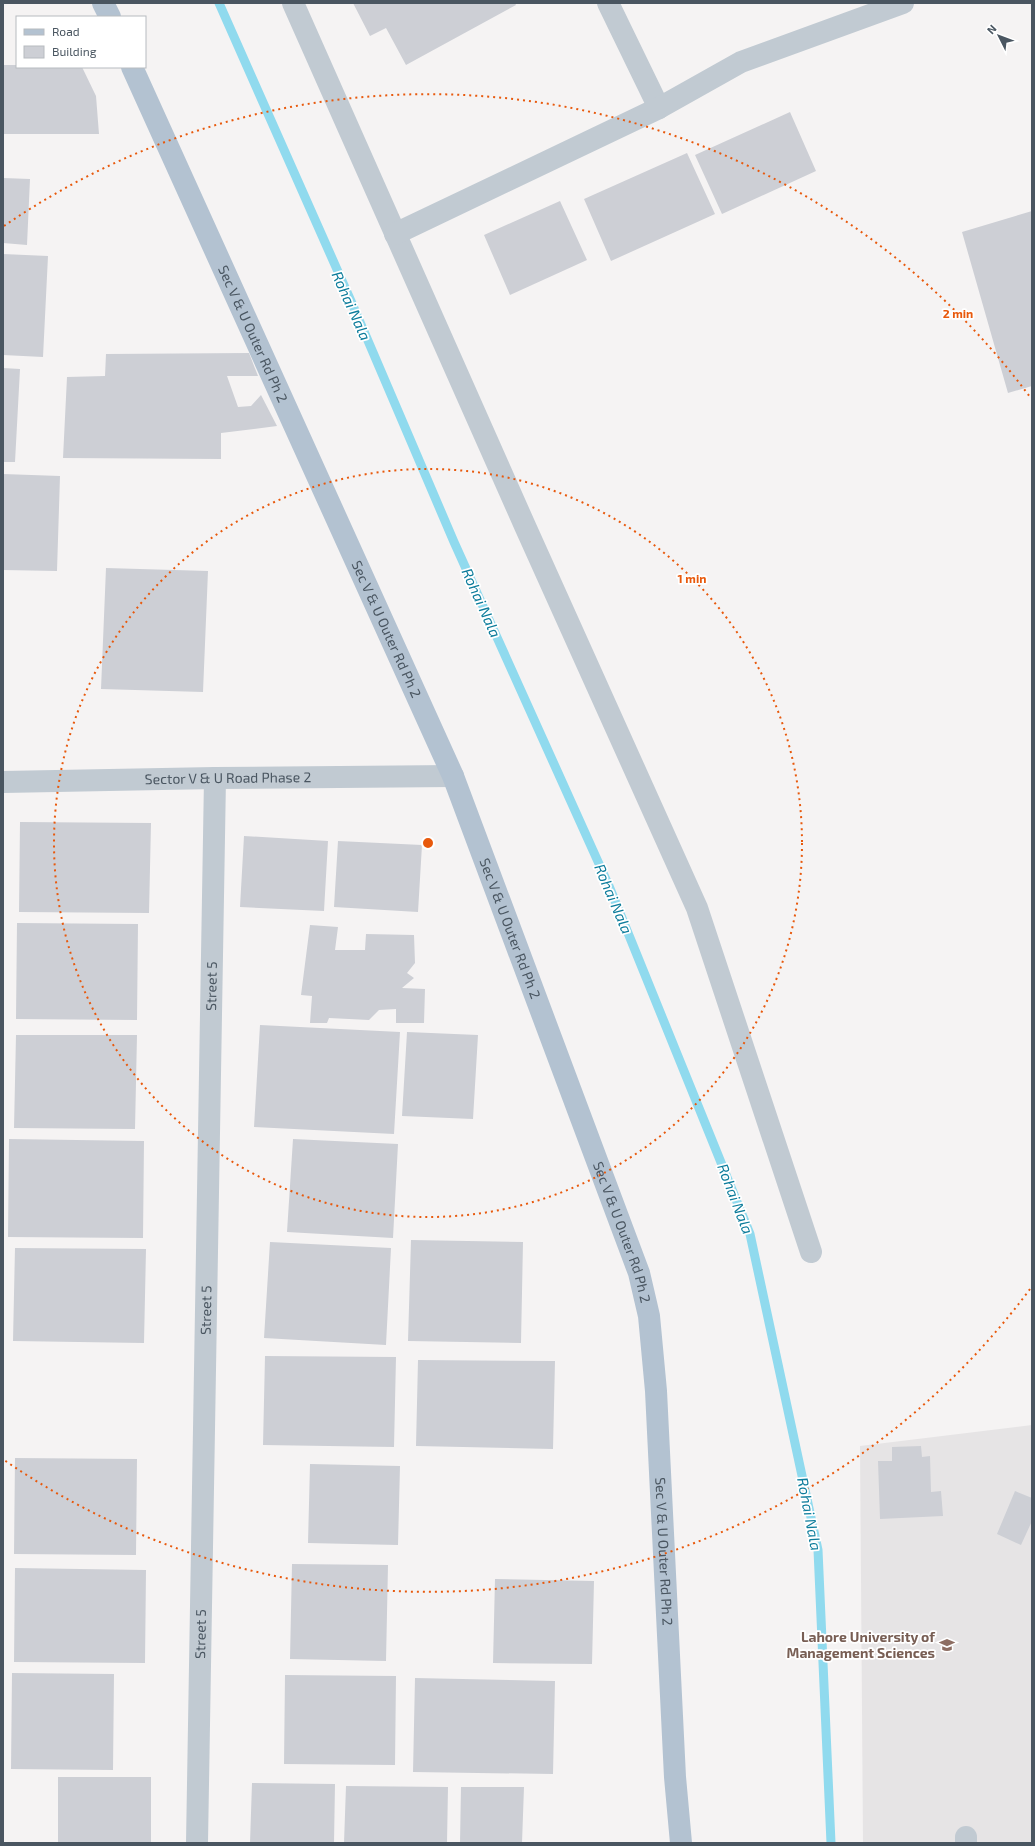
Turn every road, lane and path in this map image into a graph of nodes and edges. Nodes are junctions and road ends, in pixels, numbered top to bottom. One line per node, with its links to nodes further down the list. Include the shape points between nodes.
1 (103, 3): 5 (main road)
2 (293, 3): 8 (street)
3 (608, 3): 7 (street)
4 (903, 3): 7 (street, via 741,62)
5 (110, 16)
6 (132, 68): 9 (main road, Sec V & U Outer Rd Ph 2)
7 (660, 108): 8 (street)
8 (395, 234): 12 (street, via 697,908)
9 (453, 776): 10 (street, Sector V & U Road Phase 2); 14 (main road, Sec V & U Outer Rd Ph 2, via 639,1273 649,1316 656,1391 675,1777)
10 (215, 778): 11 (street, Sector V & U Road Phase 2); 13 (street, Street 5)
11 (3, 782)
12 (812, 1252)
13 (197, 1843)
14 (681, 1843)

